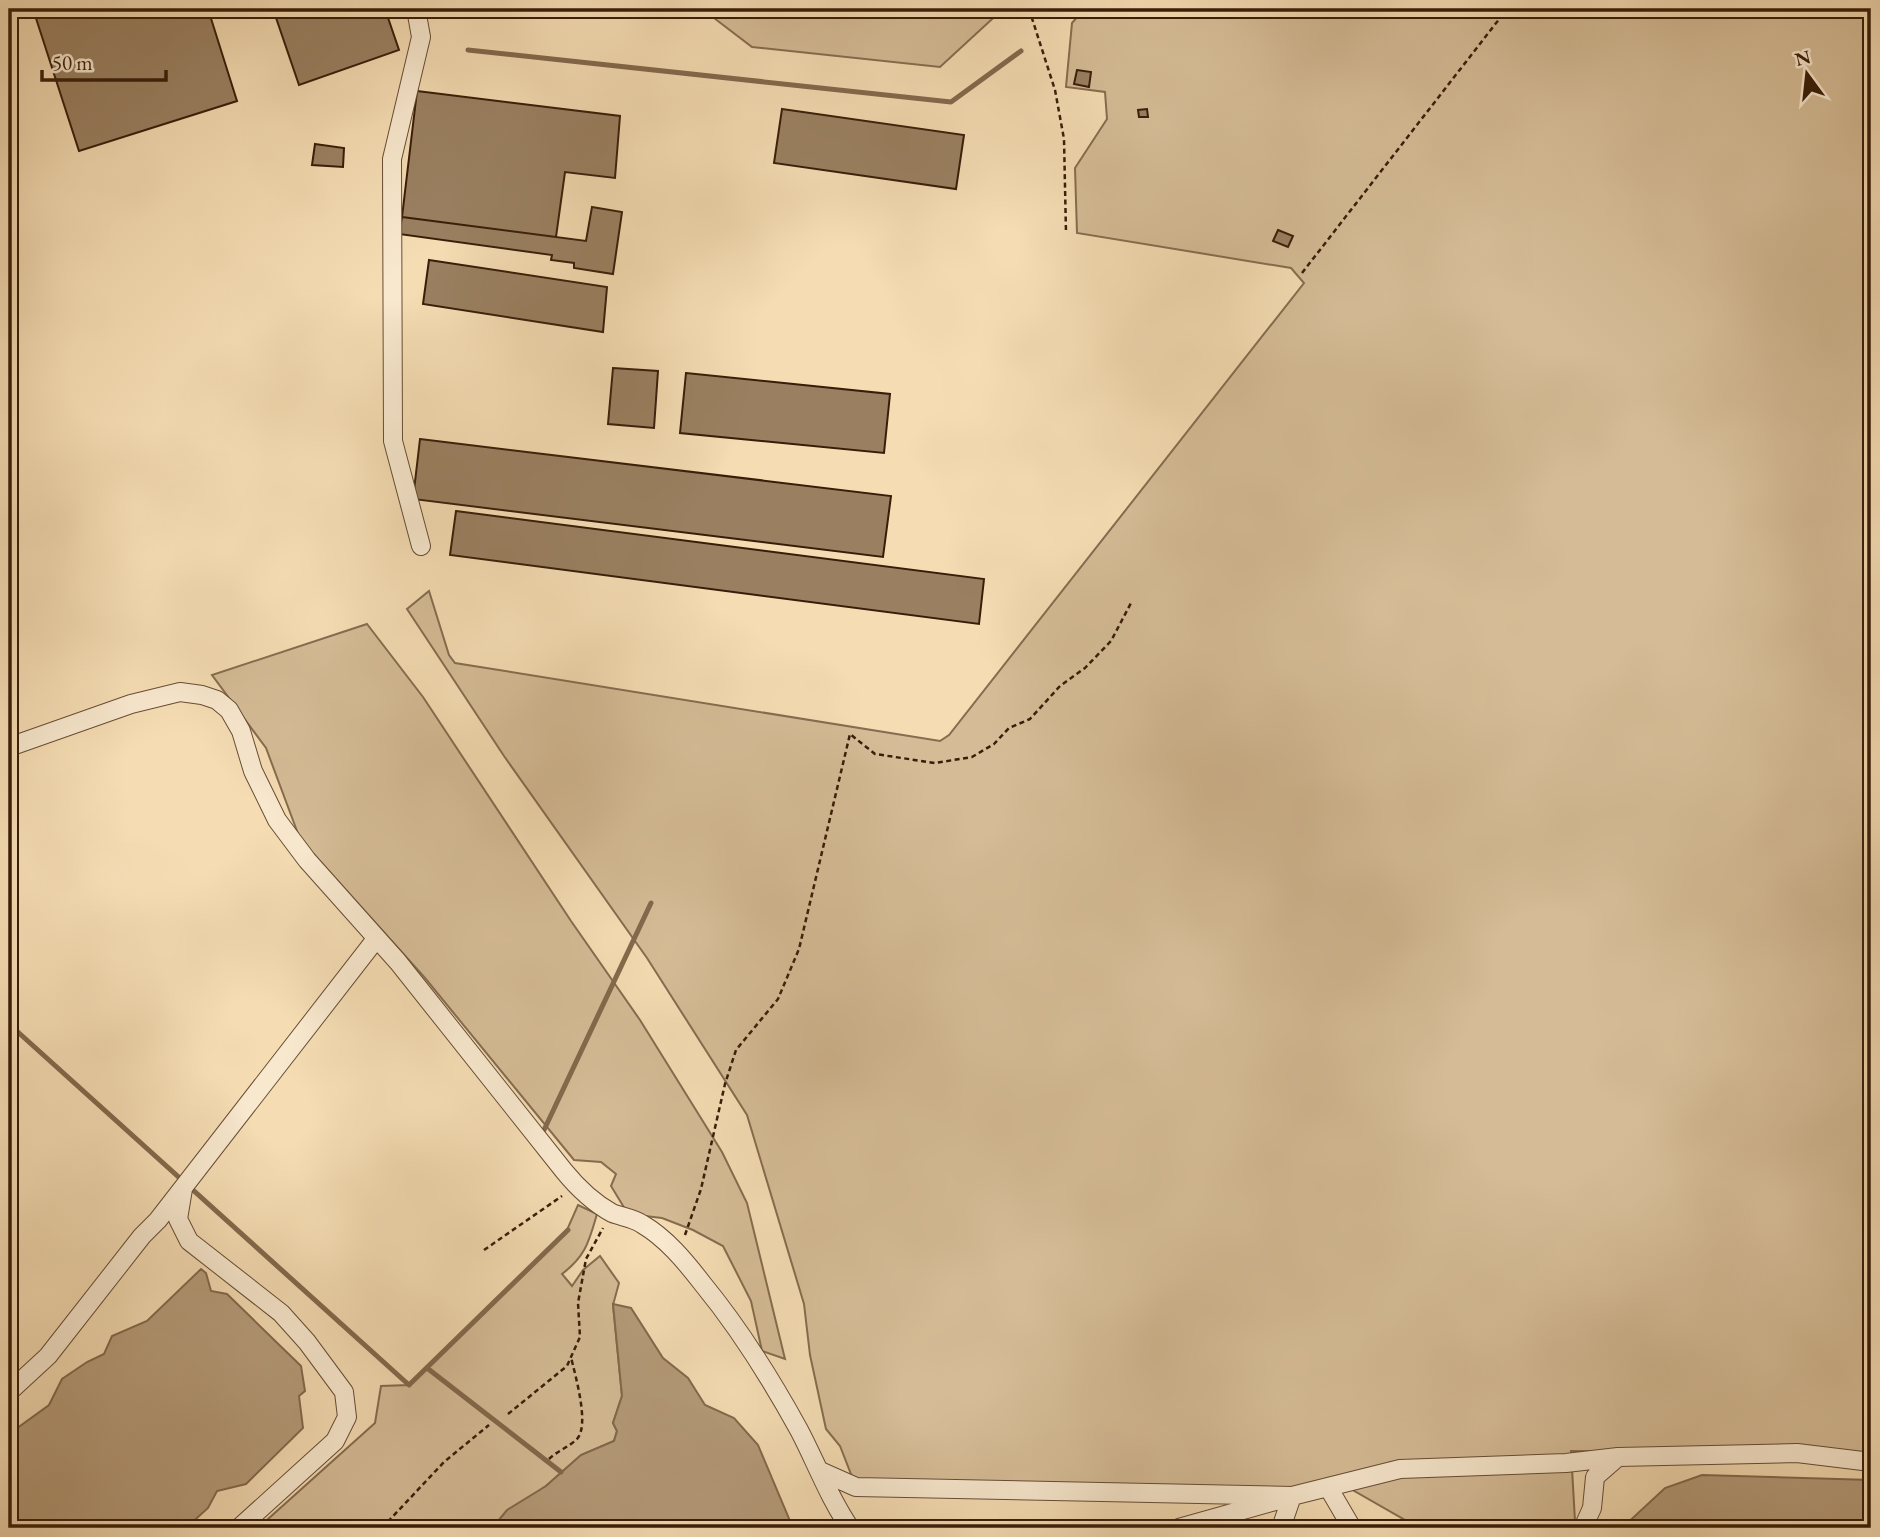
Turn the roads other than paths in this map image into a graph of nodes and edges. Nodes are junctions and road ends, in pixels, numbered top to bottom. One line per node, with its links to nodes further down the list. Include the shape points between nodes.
1 (416, 9): 2 (street, via 421,37 392,159 393,441)
2 (421, 546)
3 (9, 747): 4 (street, via 131,704 180,692 217,700 229,710 240,731 277,820)
4 (376, 939): 5 (street); 9 (street, via 577,1186 612,1212 641,1223 664,1239 702,1282 738,1331)
5 (184, 1186): 6 (street, via 48,1356); 13 (street, via 178,1219 189,1241 281,1313 344,1392 346,1417 335,1441)
6 (9, 1392)
7 (1618, 1457): 8 (street, via 1797,1453); 10 (street, via 1400,1469); 18 (street, via 1595,1478 1592,1508)
8 (1871, 1462)
9 (820, 1471): 11 (street, via 856,1488); 12 (street)
10 (1328, 1487): 11 (street); 17 (street)
11 (1292, 1496): 15 (street); 16 (street)
12 (846, 1522): 14 (street)
13 (239, 1528)
14 (862, 1528)
15 (1179, 1528)
16 (1281, 1528)
17 (1352, 1528)
18 (1583, 1528)

